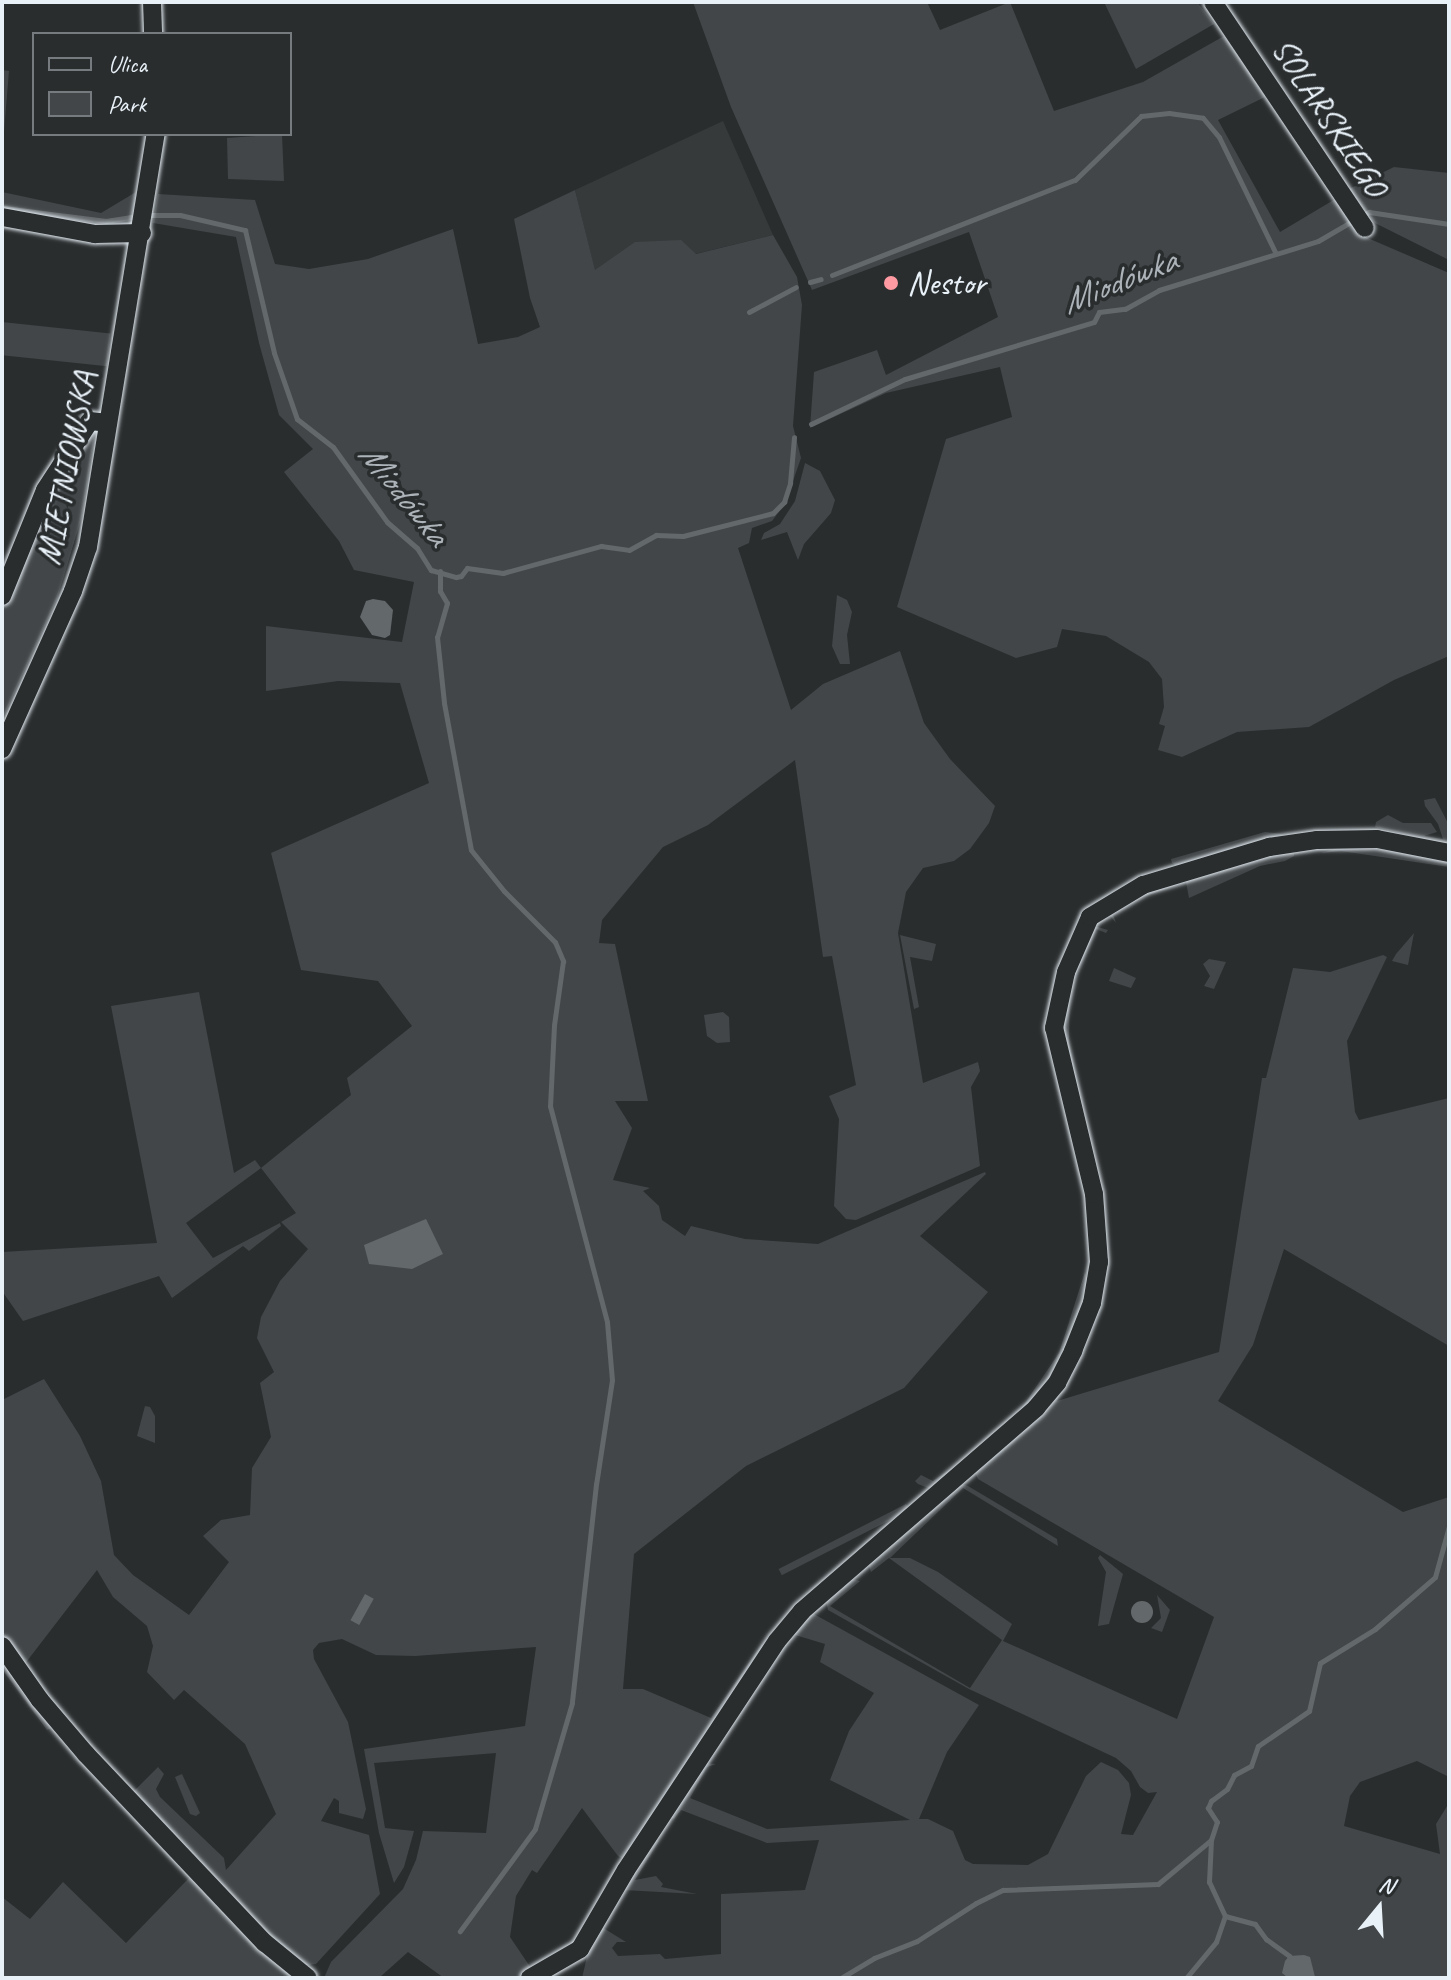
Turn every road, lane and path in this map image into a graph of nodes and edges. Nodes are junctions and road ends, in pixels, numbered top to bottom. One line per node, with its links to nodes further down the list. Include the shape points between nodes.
1 (152, 2): 3 (street)
2 (1213, 2): 6 (street, SOLARSKIEGO)
3 (153, 32)
4 (156, 136): 7 (street, MIETNIOWSKA)
5 (2, 217): 7 (street, via 95,234)
6 (1365, 228)
7 (142, 233): 8 (street, MIETNIOWSKA)
8 (108, 423): 9 (street, via 90,421 45,490); 10 (street, MIETNIOWSKA, via 88,547)
9 (2, 596)
10 (2, 749)
11 (1449, 853): 14 (street, via 1377,839 1282,845 1143,885 1090,917 1066,972 1054,1028 1094,1194 1099,1262 1092,1303 1057,1383 1036,1408 802,1611 626,1870 580,1949)
12 (2, 1646): 13 (street, via 86,1754 265,1943)
13 (308, 1978)
14 (530, 1978)

